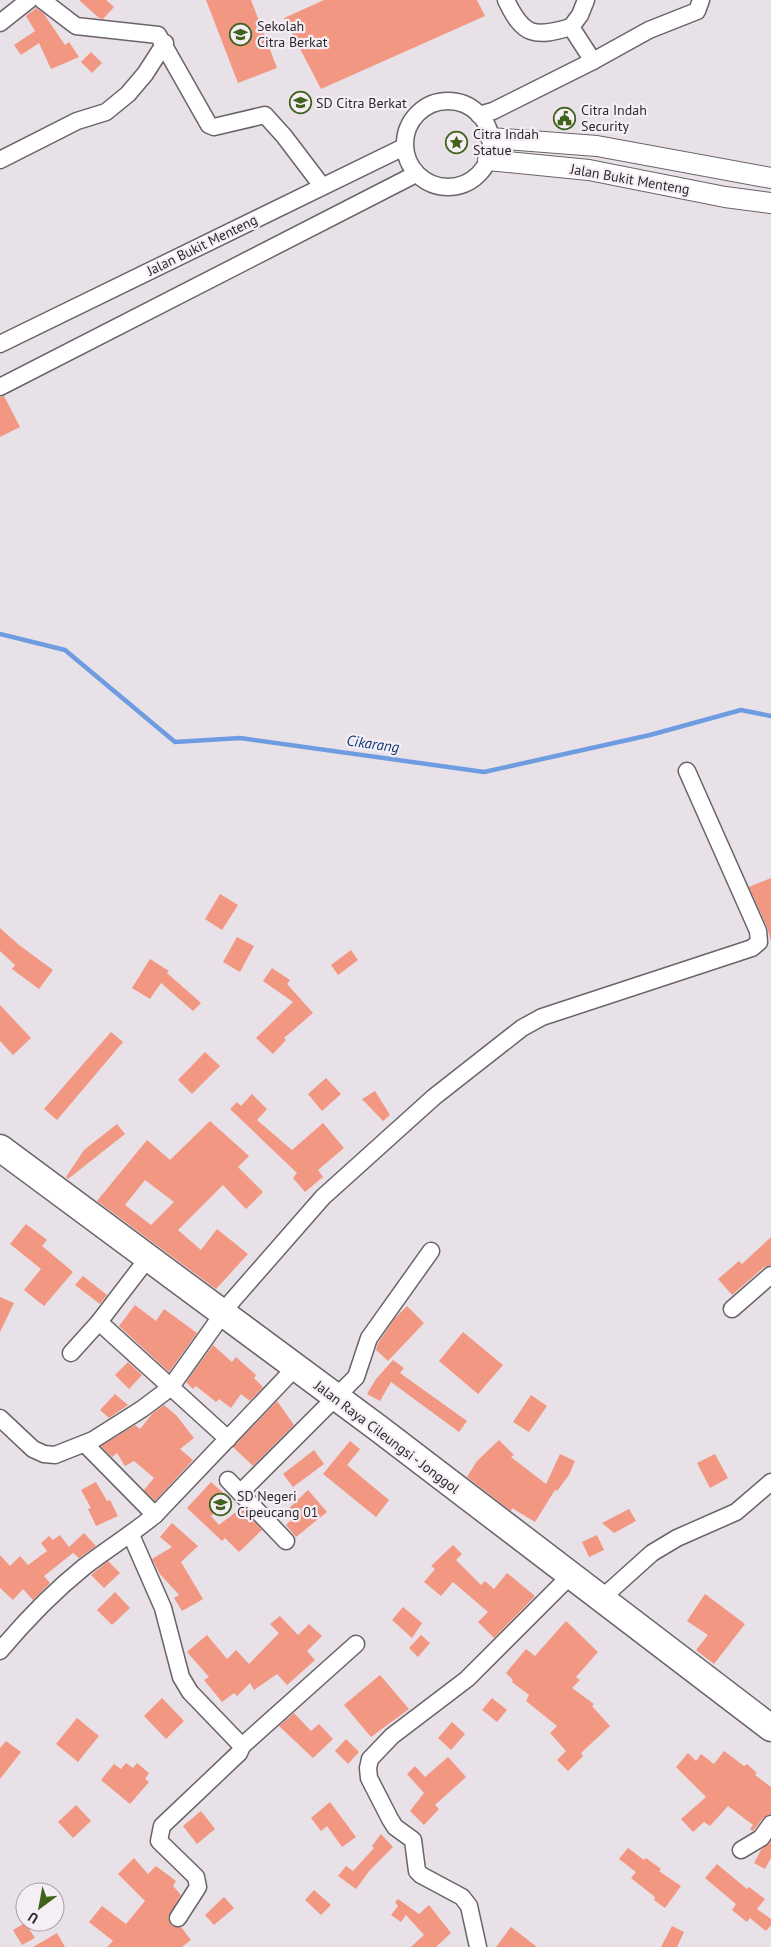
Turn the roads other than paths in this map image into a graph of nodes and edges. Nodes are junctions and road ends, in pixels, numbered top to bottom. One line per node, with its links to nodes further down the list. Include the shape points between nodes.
1 (29, 0): 6 (street)
2 (42, 0): 8 (street, via 76,26 154,33)
3 (506, 0): 7 (street, via 516,21 536,33 549,34)
4 (586, 0): 7 (street)
5 (702, 0): 9 (street, via 697,11 649,30)
6 (0, 23)
7 (571, 27): 9 (street)
8 (165, 43): 13 (street, via 128,94 106,112 78,121); 17 (street, via 210,125 214,127 265,115)
9 (593, 61): 10 (street)
10 (479, 115): 11 (street); 12 (street, via 454,102 444,101 426,107 412,120)
11 (491, 138): 14 (street); 16 (street, Jalan Bukit Menteng, via 597,146)
12 (404, 147): 15 (street); 17 (street, Jalan Bukit Menteng)
13 (0, 160)
14 (488, 160): 15 (street, via 477,176 460,186 441,187); 18 (street, Jalan Bukit Menteng, via 589,170)
15 (416, 174): 20 (street)
16 (771, 178)
17 (322, 186): 19 (street, Jalan Bukit Menteng)
18 (771, 203)
19 (0, 344)
20 (0, 387)
21 (687, 772): 27 (street, via 758,931 759,942 752,948 542,1017 522,1028 434,1098 323,1197)
22 (0, 1148): 24 (main road, Jalan Raya Cileungsi - Jonggol)
23 (431, 1251): 32 (street, via 369,1338 356,1377)
24 (148, 1258): 27 (main road, Jalan Raya Cileungsi - Jonggol); 28 (street)
25 (771, 1275): 26 (street)
26 (732, 1309)
27 (224, 1314): 30 (main road, Jalan Raya Cileungsi - Jonggol); 31 (street)
28 (99, 1322): 29 (street); 31 (street)
29 (71, 1353)
30 (295, 1368): 32 (main road, Jalan Raya Cileungsi - Jonggol); 34 (street)
31 (170, 1388): 34 (street); 35 (street)
32 (336, 1398): 38 (street); 42 (main road, Jalan Raya Cileungsi - Jonggol)
33 (0, 1418): 35 (street, via 33,1449 44,1454 55,1455)
34 (228, 1439): 39 (street)
35 (85, 1444): 39 (street)
36 (228, 1480): 38 (street)
37 (771, 1482): 43 (street, via 736,1512 685,1534 652,1553)
38 (241, 1492): 41 (street)
39 (155, 1515): 40 (street)
40 (131, 1535): 45 (street, via 77,1574 20,1627); 47 (street, via 163,1608 181,1677 190,1692)
41 (286, 1542)
42 (572, 1574): 43 (main road, Jalan Raya Cileungsi - Jonggol); 51 (street, via 467,1679 392,1736 370,1759 369,1778 395,1827 413,1840 417,1870 468,1904)
43 (602, 1598): 46 (main road, Jalan Raya Cileungsi - Jonggol)
44 (356, 1644): 47 (street)
45 (0, 1651)
46 (771, 1728)
47 (242, 1746): 50 (street, via 239,1753 162,1826 159,1841 196,1877 198,1886)
48 (771, 1824): 49 (street, via 761,1838)
49 (741, 1850)
50 (178, 1918)
51 (478, 1947)

